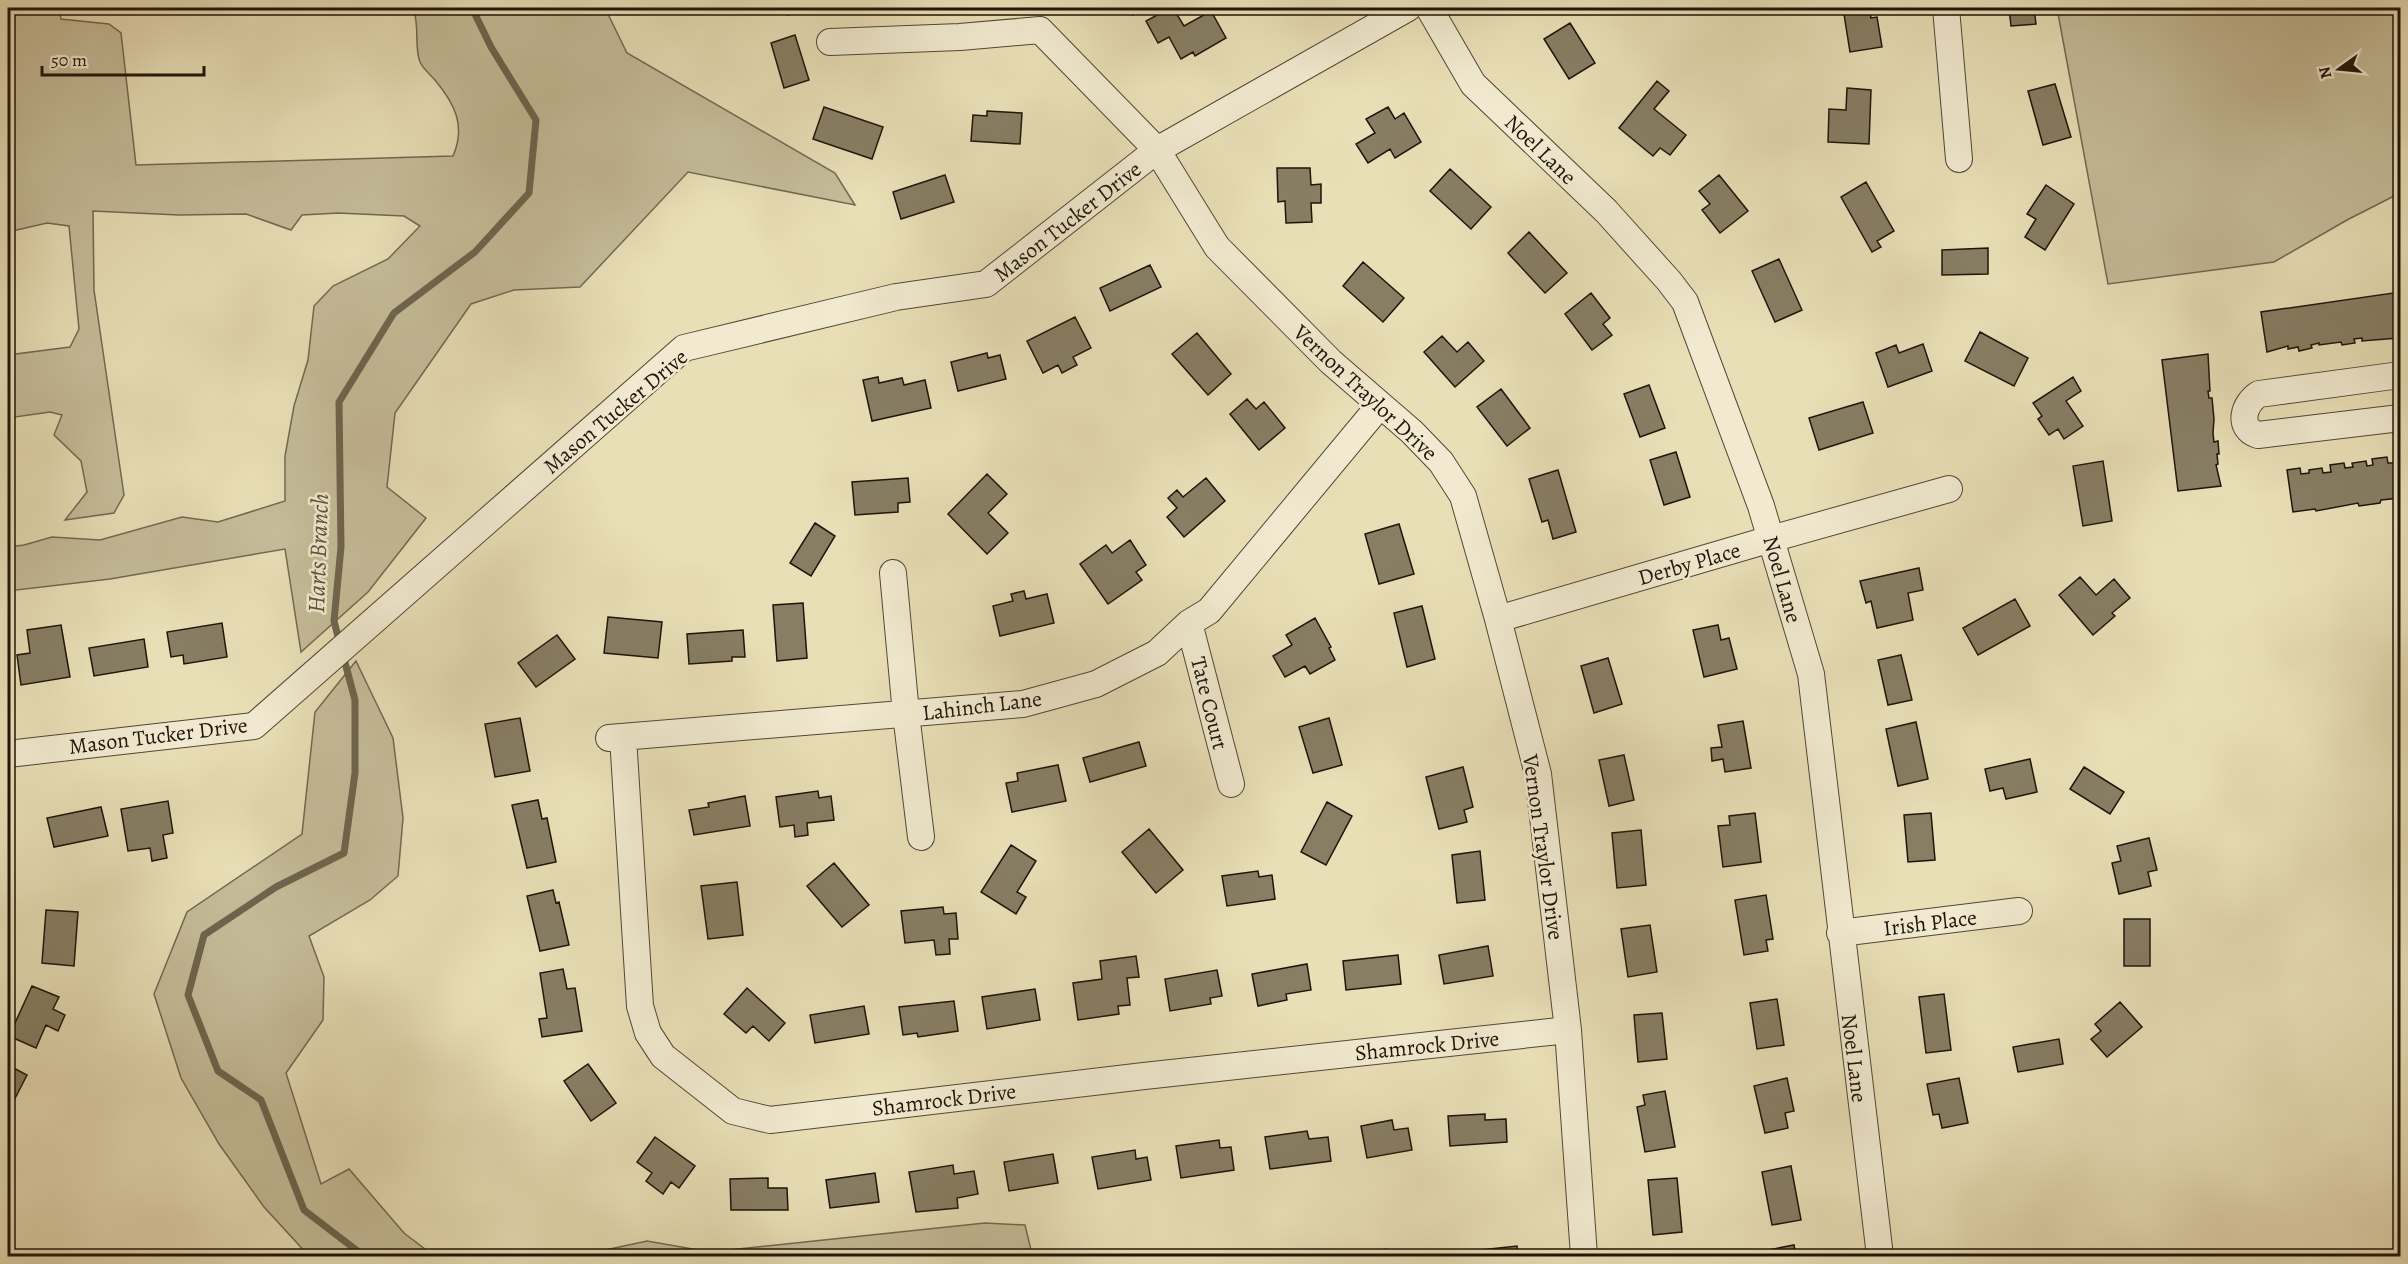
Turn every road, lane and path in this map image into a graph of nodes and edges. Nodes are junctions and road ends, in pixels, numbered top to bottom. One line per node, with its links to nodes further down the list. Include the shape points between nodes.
1 (1408, 8): 5 (street, Mason Tucker Drive)
2 (1429, 8): 11 (street, Noel Lane, via 1473,84 1606,211 1685,302)
3 (1946, 8): 6 (street)
4 (830, 42): 5 (street, Vernon Traylor Drive, via 1040,30)
5 (1157, 150): 8 (street, Vernon Traylor Drive, via 1217,247 1330,362); 17 (street, Mason Tucker Drive, via 986,284 896,297 684,348 254,726)
6 (1959, 159)
7 (2400, 375): 9 (street, via 2259,394 2250,400 2245,417 2247,427 2258,435)
8 (1380, 405): 13 (street, Vernon Traylor Drive, via 1441,462 1463,495); 14 (street, Lahinch Lane, via 1209,611)
9 (2400, 418)
10 (1949, 489): 11 (street, Derby Place)
11 (1771, 539): 13 (street, Derby Place); 21 (street, Noel Lane, via 1811,674)
12 (894, 573): 15 (street)
13 (1498, 619): 22 (street, Vernon Traylor Drive, via 1538,774)
14 (1190, 623): 15 (street, Lahinch Lane, via 1157,653 1096,684 1023,704); 18 (street, Tate Court)
15 (906, 714): 16 (street, Lahinch Lane); 19 (street)
16 (616, 737): 22 (street, Shamrock Drive, via 640,1006 648,1033 663,1056 733,1111 770,1120)
17 (8, 754)
18 (1231, 784)
19 (921, 837)
20 (2019, 911): 21 (street, Irish Place)
21 (1840, 933): 24 (street, Noel Lane)
22 (1568, 1030): 23 (street, Vernon Traylor Drive)
23 (1584, 1257)
24 (1880, 1257)

